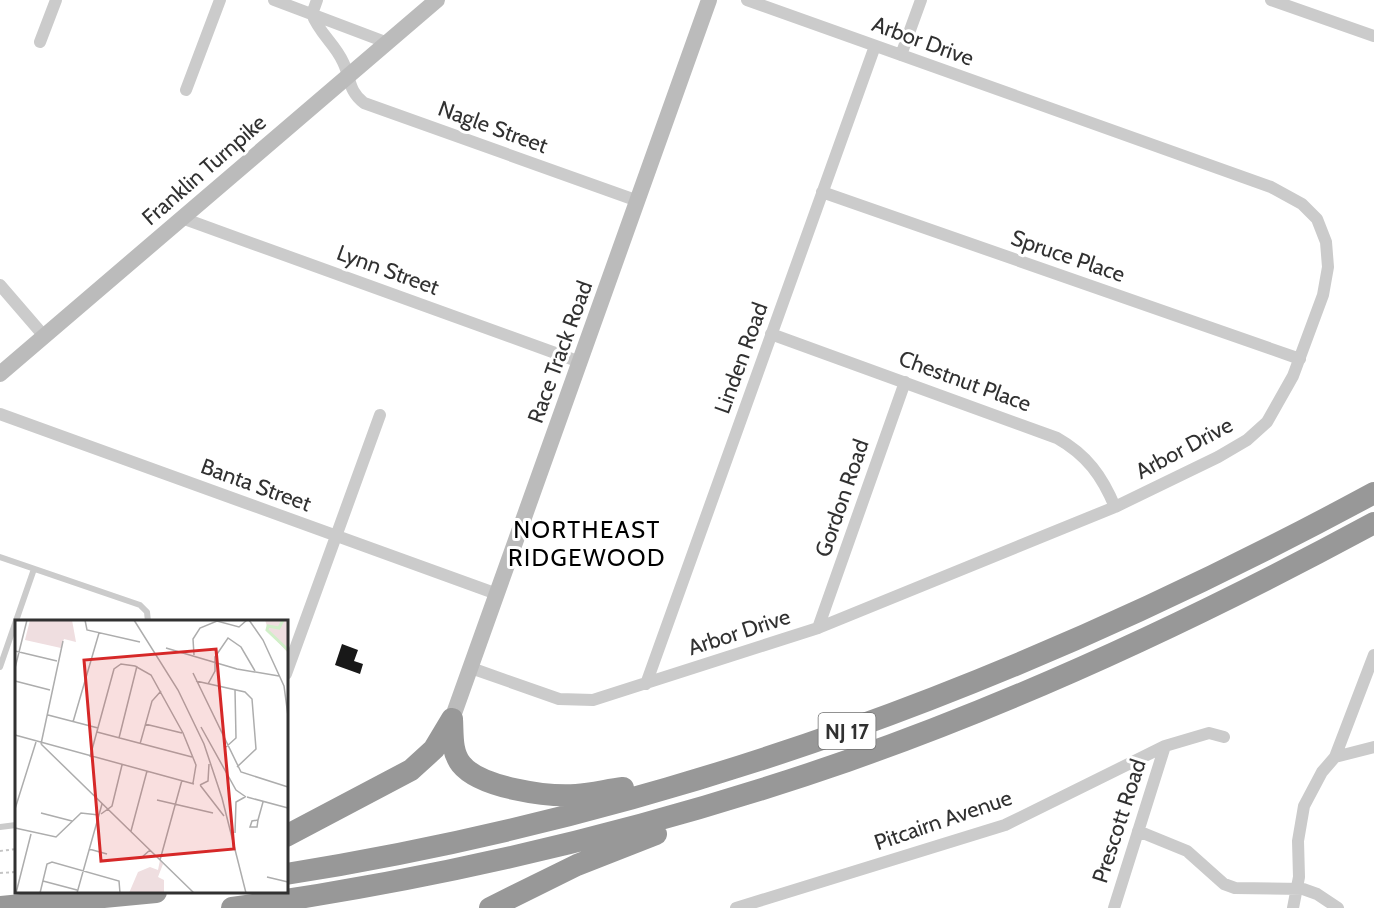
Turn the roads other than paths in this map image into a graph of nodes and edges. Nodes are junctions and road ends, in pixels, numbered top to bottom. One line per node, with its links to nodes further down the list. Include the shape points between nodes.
1 (56, 0): 12 (street)
2 (219, 0): 17 (street)
3 (274, 0): 10 (street)
4 (317, 0): 10 (street)
5 (437, 0): 13 (street, Franklin Turnpike)
6 (709, 0): 19 (street, Race Track Road)
7 (747, 0): 14 (street, Arbor Drive)
8 (921, 0): 15 (street)
9 (1271, 0): 11 (street)
10 (312, 14): 13 (street); 16 (street, Nagle Street, via 341,58)
11 (1374, 36)
12 (40, 42)
13 (388, 43): 16 (street, Franklin Turnpike)
14 (875, 46): 15 (street, Arbor Drive); 18 (street, Linden Road)
15 (901, 55): 24 (street, Arbor Drive, via 1271,187 1302,204 1317,219 1322,231 1328,267 1323,294)
16 (348, 77): 19 (street, Nagle Street, via 356,97 368,105); 20 (street, Franklin Turnpike)
17 (186, 90)
18 (822, 192): 22 (street, Linden Road); 24 (street, Spruce Place)
19 (638, 201): 25 (street, Race Track Road)
20 (182, 218): 23 (street, Franklin Turnpike); 25 (street, Lynn Street)
21 (0, 285): 23 (street)
22 (771, 334): 27 (street, Chestnut Place); 45 (street, Linden Road)
23 (44, 336): 26 (street, Franklin Turnpike)
24 (1300, 359): 31 (street, Arbor Drive, via 1276,409 1258,431 1218,457)
25 (580, 362): 36 (street, Race Track Road)
26 (0, 374)
27 (905, 382): 31 (street, Chestnut Place, via 1030,426 1071,446 1096,470); 40 (street, Gordon Road)
28 (0, 414): 33 (street, Banta Street)
29 (380, 415): 33 (street)
30 (1374, 493): 52 (highway, NJ 17, via 1207,580 1052,651 882,718)
31 (1115, 507): 40 (street, Arbor Drive)
32 (1374, 523): 51 (highway, NJ 17, via 1123,650)
33 (336, 536): 36 (street, Banta Street); 43 (street)
34 (0, 557): 35 (lane)
35 (34, 569): 37 (lane); 38 (lane, via 140,605)
36 (497, 594): 44 (street, Race Track Road)
37 (16, 620)
38 (148, 620)
39 (15, 623): 42 (lane)
40 (819, 628): 45 (street, Arbor Drive)
41 (1374, 655): 50 (street)
42 (0, 666)
43 (288, 668)
44 (471, 668): 45 (street, Arbor Drive, via 570,701 605,698); 46 (street, Race Track Road)
45 (646, 684)
46 (452, 719): 52 (highway, via 454,749 467,770 482,779 524,790 577,795); 56 (highway, via 434,748 411,770)
47 (1224, 737): 48 (street, Pitcairn Avenue, via 1209,733)
48 (1165, 746): 55 (street, Prescott Road); 64 (street, Pitcairn Avenue, via 1005,825)
49 (1374, 747): 50 (street)
50 (1335, 757): 58 (street, via 1304,806 1298,841)
51 (847, 761): 62 (highway, NJ 17, via 661,818 518,855); 63 (highway, via 747,808 601,854)
52 (710, 776): 57 (highway, NJ 17, via 490,834)
53 (15, 825): 54 (lane)
54 (0, 827)
55 (1138, 831): 58 (street, via 1187,851 1224,884 1235,888); 65 (street, Prescott Road)
56 (288, 835)
57 (288, 873)
58 (1298, 888): 66 (street); 67 (street, via 1317,894)
59 (117, 894): 60 (highway)
60 (68, 897): 61 (highway)
61 (0, 907)
62 (232, 908)
63 (490, 908)
64 (736, 908)
65 (1114, 908)
66 (1293, 908)
67 (1338, 908)

